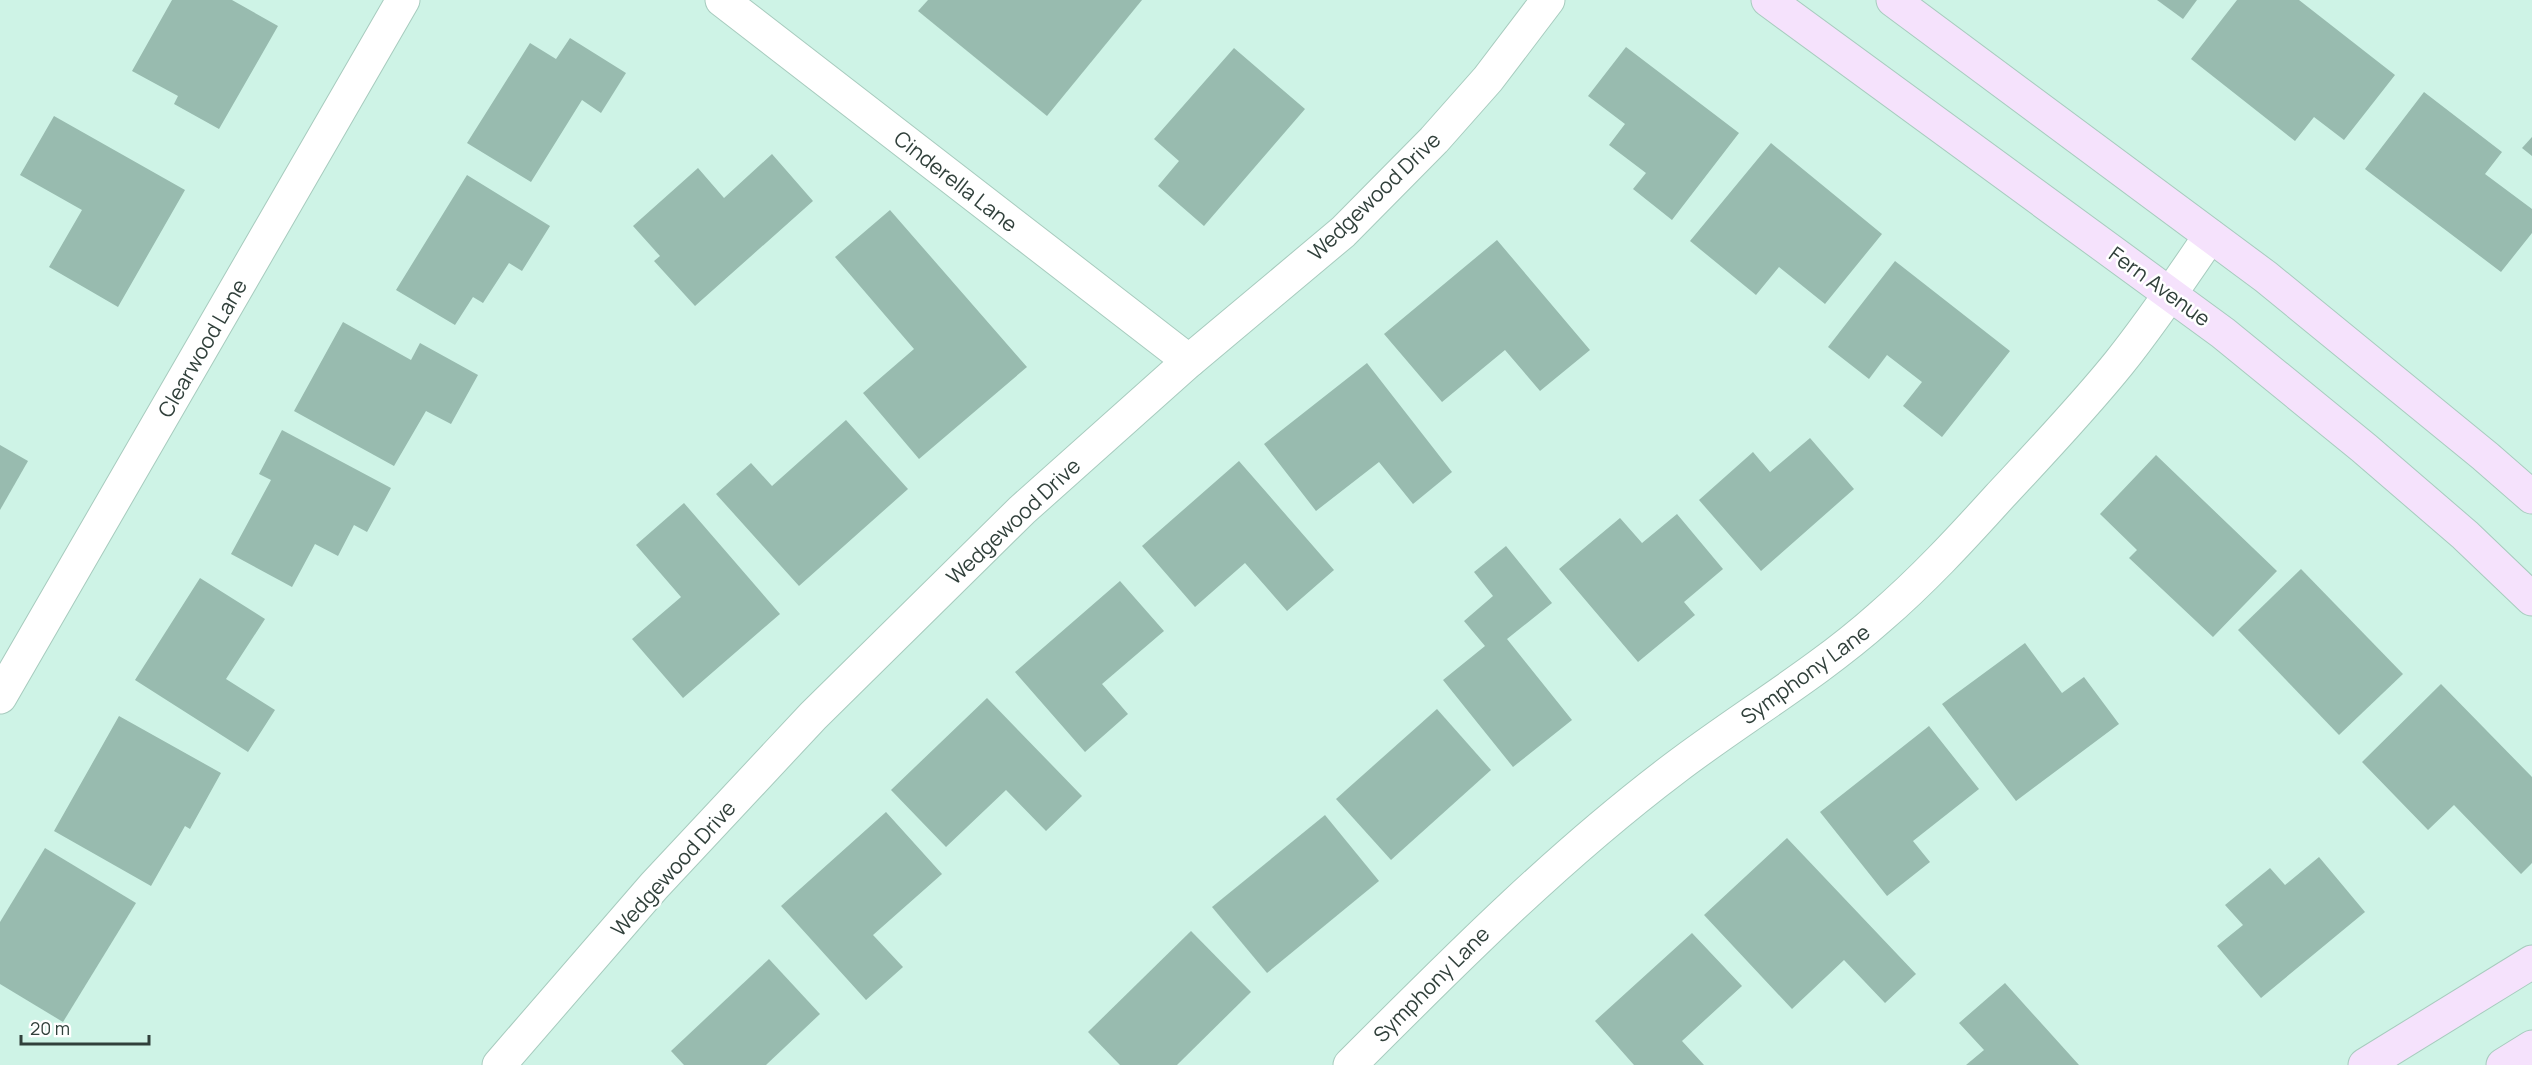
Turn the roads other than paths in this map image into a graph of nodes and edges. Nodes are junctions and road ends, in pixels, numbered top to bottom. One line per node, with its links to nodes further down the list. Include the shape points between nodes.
1 (403, 0): 11 (street, Clearwood Lane)
2 (722, 0): 8 (street, Cinderella Lane)
3 (1548, 0): 8 (street, Wedgewood Drive, via 1488,79 1343,232)
4 (1768, 0): 7 (street, Fern Avenue)
5 (1893, 0): 6 (street)
6 (2210, 236): 7 (street, Symphony Lane); 9 (street, via 2266,277)
7 (2171, 294): 10 (street, Fern Avenue, via 2364,448); 15 (street, Symphony Lane, via 2069,422 1926,576 1826,661 1674,768 1566,857 1504,912)
8 (1189, 361): 14 (street, Wedgewood Drive, via 1022,510 813,716 654,886)
9 (2532, 497)
10 (2532, 599)
11 (0, 696)
12 (2532, 962): 16 (street)
13 (2532, 1047): 17 (street)
14 (499, 1065)
15 (1350, 1065)
16 (2365, 1065)
17 (2503, 1065)

